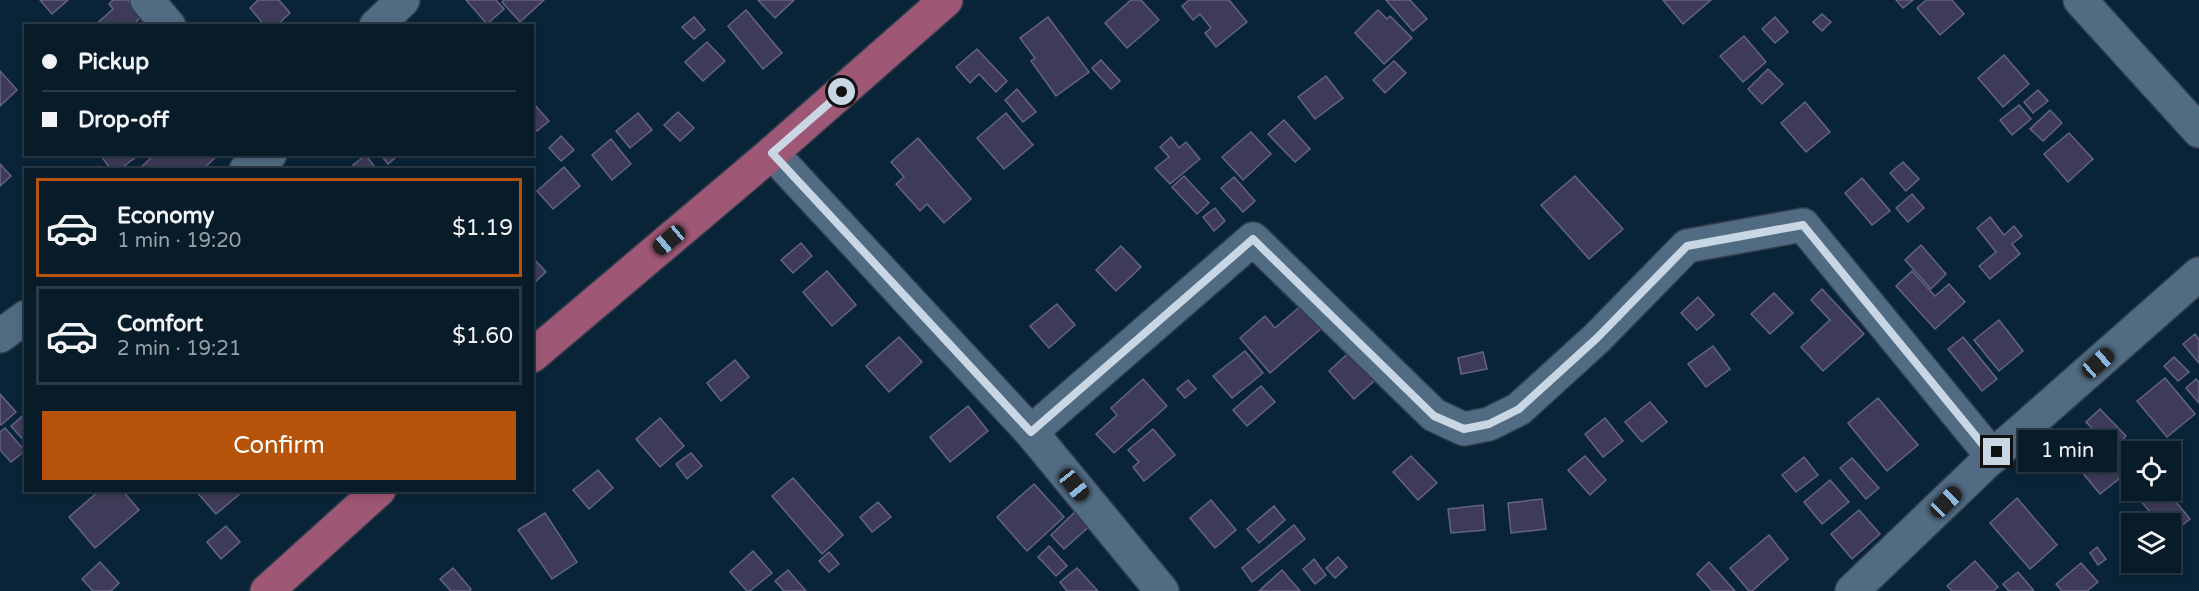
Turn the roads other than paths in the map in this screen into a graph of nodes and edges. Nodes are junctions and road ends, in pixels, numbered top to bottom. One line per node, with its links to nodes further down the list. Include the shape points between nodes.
1 (147, 0): 5 (street)
2 (403, 0): 6 (street)
3 (946, 0): 8 (main road)
4 (2080, 0): 7 (street)
5 (167, 24)
6 (378, 24)
7 (2199, 131)
8 (772, 153): 16 (main road); 17 (street)
9 (267, 156): 11 (street)
10 (280, 156): 12 (street)
11 (249, 168)
12 (289, 168)
13 (2199, 274): 18 (street)
14 (24, 318): 15 (street)
15 (0, 336)
16 (534, 354)
17 (1031, 432): 18 (street, via 1253,239 1434,416 1464,429 1489,424 1519,409 1597,338 1687,246 1803,225); 21 (street)
18 (1993, 457): 22 (street)
19 (377, 492): 20 (main road)
20 (267, 591)
21 (1162, 591)
22 (1852, 591)

